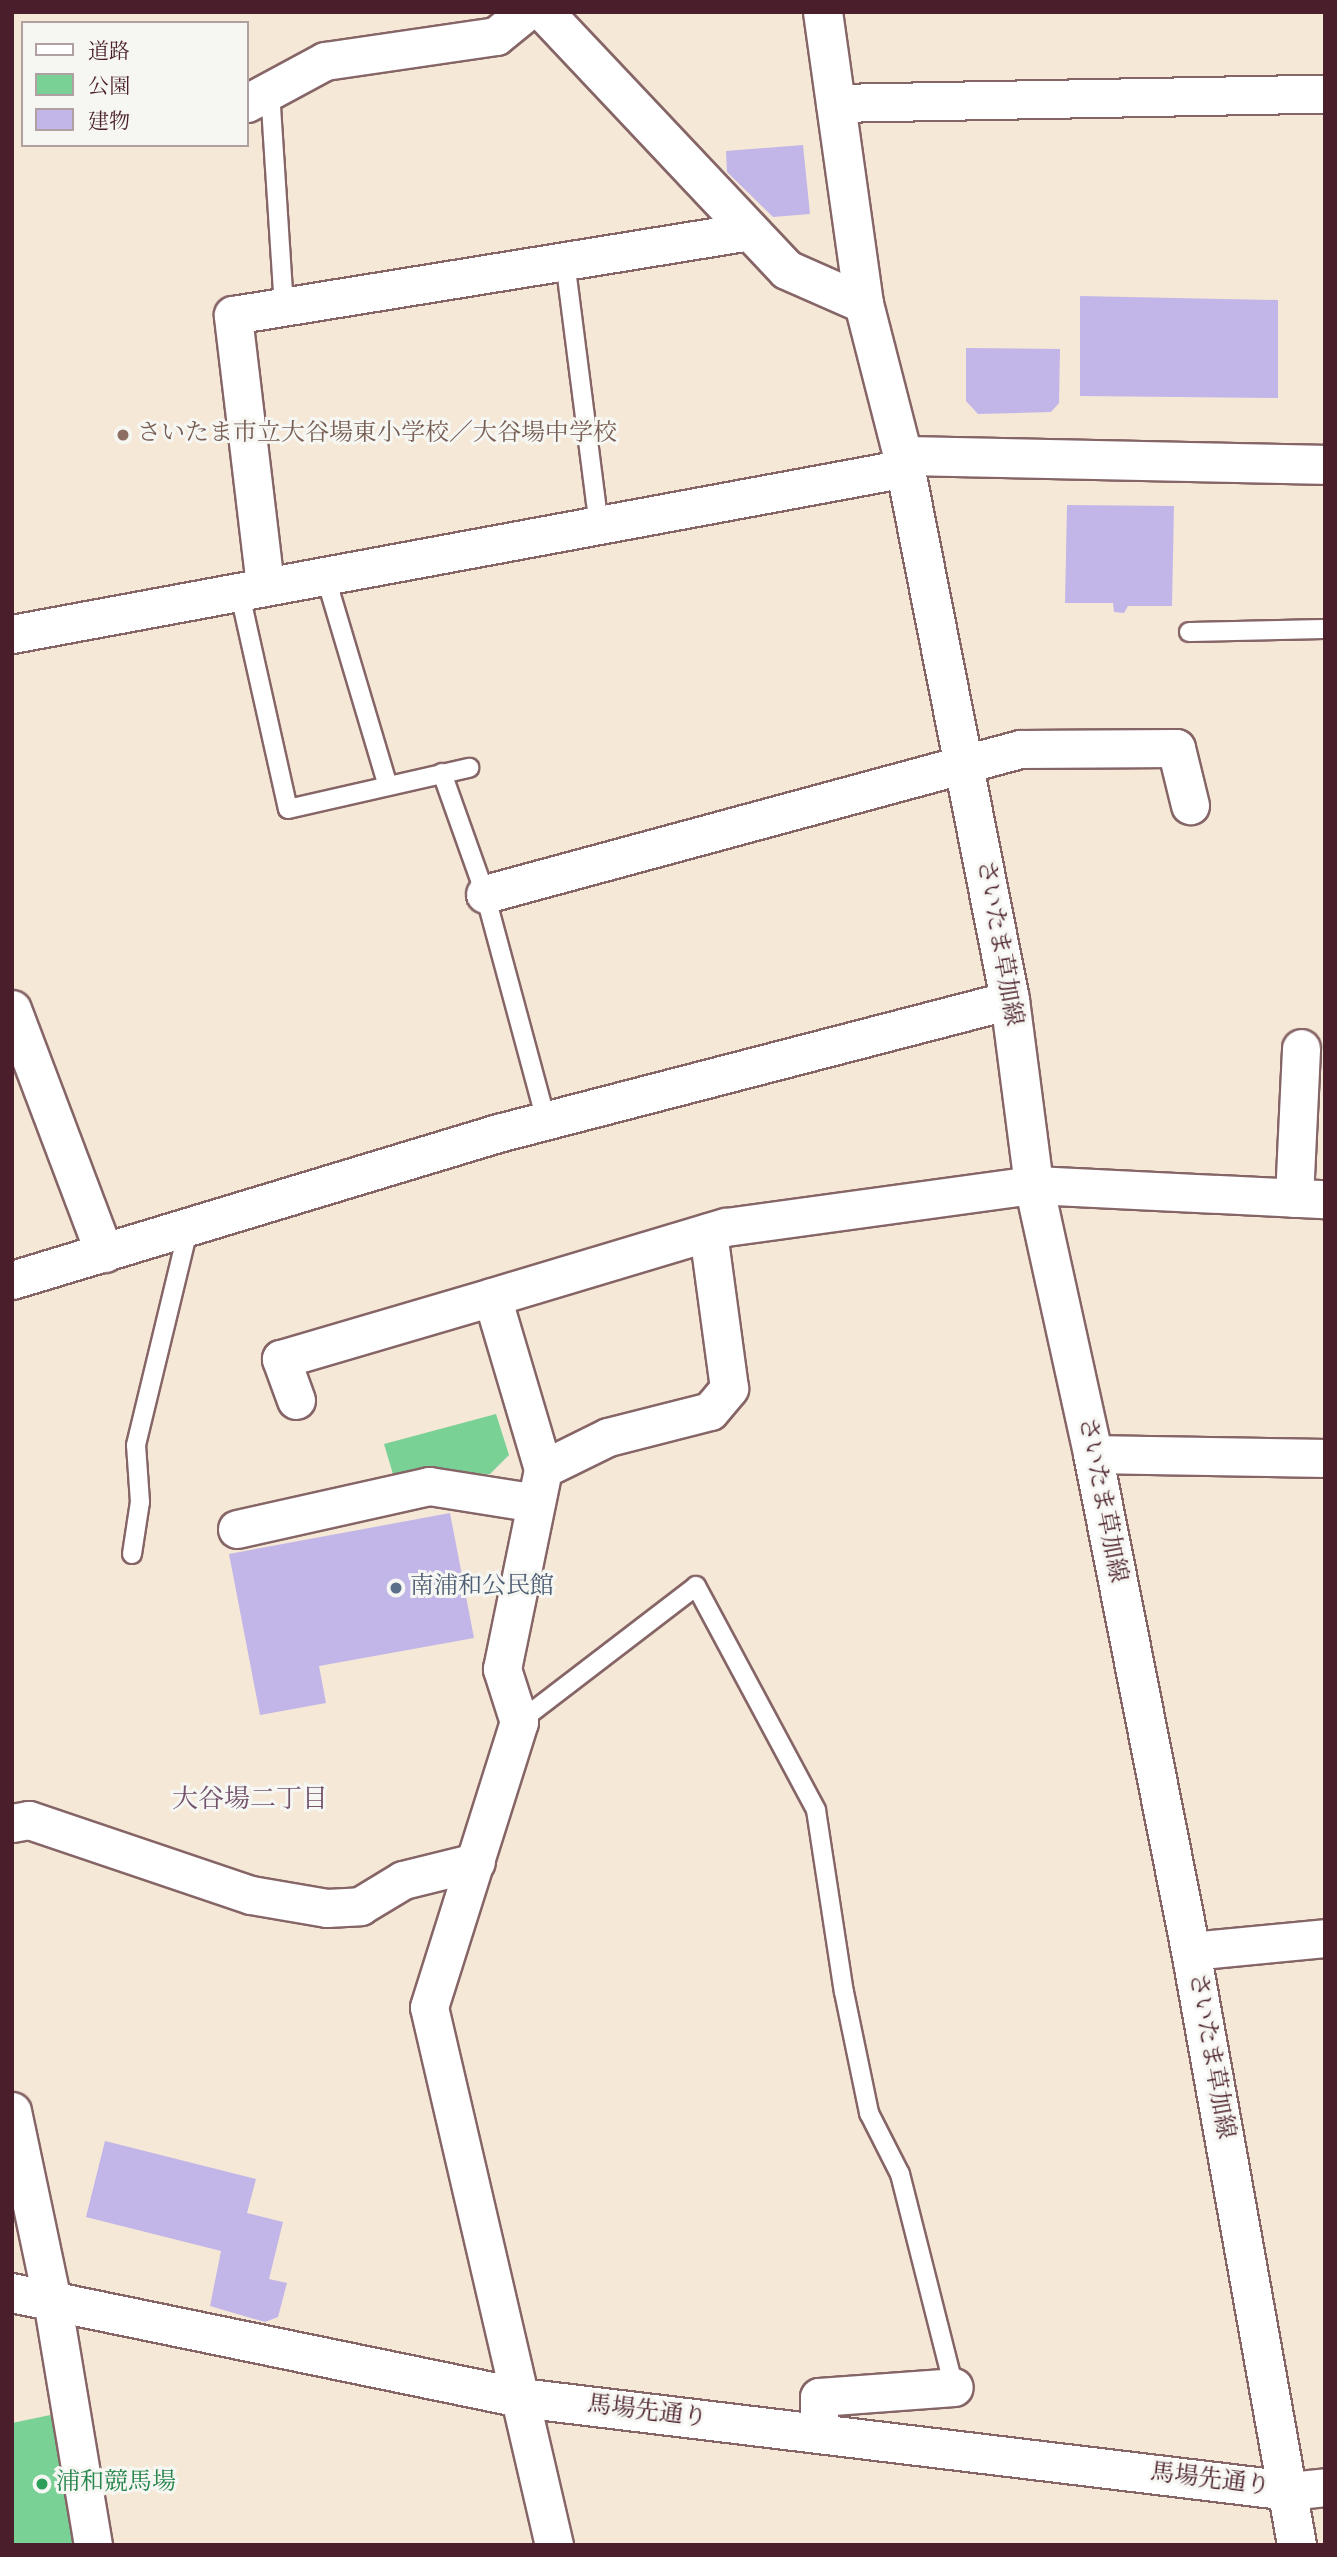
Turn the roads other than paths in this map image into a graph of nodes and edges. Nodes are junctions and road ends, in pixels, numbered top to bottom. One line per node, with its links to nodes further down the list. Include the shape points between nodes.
1 (526, 12): 5 (street, via 496,36 325,61)
2 (544, 12): 7 (main road)
3 (823, 12): 6 (main road, さいたま草加線)
4 (1325, 94): 6 (street)
5 (258, 97): 10 (lane)
6 (835, 103): 9 (main road, さいたま草加線)
7 (750, 231): 8 (street); 9 (main road, via 787,270)
8 (565, 261): 10 (street); 13 (lane)
9 (863, 304): 11 (main road, さいたま草加線)
10 (284, 306): 15 (street, via 233,315)
11 (905, 462): 12 (main road); 13 (street); 19 (main road, さいたま草加線)
12 (1325, 465)
13 (599, 526): 14 (street)
14 (325, 575): 15 (street); 22 (lane)
15 (252, 588): 18 (street); 22 (lane, via 288,809)
16 (1325, 629): 17 (lane)
17 (1189, 632)
18 (12, 634)
19 (965, 767): 23 (street, via 1020,749 1176,748); 24 (street); 25 (main road, さいたま草加線)
20 (469, 768): 21 (lane)
21 (442, 773): 22 (lane); 24 (lane)
22 (388, 786)
23 (1190, 805)
24 (485, 894): 29 (lane)
25 (1010, 1000): 29 (street); 30 (main road, さいたま草加線)
26 (12, 1009): 27 (street)
27 (19, 1047): 34 (street)
28 (1301, 1048): 31 (street)
29 (546, 1120): 32 (street)
30 (1034, 1185): 31 (street); 33 (street); 38 (main road, さいたま草加線)
31 (1309, 1198)
32 (189, 1226): 34 (street); 42 (lane, via 136,1445 140,1502)
33 (708, 1232): 36 (street); 40 (street, via 729,1388 710,1411 608,1437)
34 (104, 1252): 35 (street)
35 (12, 1280)
36 (492, 1297): 37 (street, via 281,1359); 40 (street)
37 (296, 1400)
38 (1093, 1454): 39 (street); 47 (main road, さいたま草加線)
39 (1325, 1458)
40 (539, 1486): 41 (street, via 429,1486); 43 (street, via 502,1669)
41 (237, 1529)
42 (132, 1554)
43 (519, 1722): 45 (street); 51 (lane, via 696,1586 816,1810 844,1992 869,2113 900,2174)
44 (12, 1823): 45 (street, via 29,1821 251,1895 327,1908 360,1906 403,1880)
45 (476, 1862): 52 (street, via 429,2007)
46 (1325, 1938): 47 (street)
47 (1191, 1951): 54 (main road, さいたま草加線)
48 (12, 2111): 50 (street)
49 (12, 2293): 50 (main road, 馬場先通り)
50 (52, 2300): 52 (main road, 馬場先通り); 55 (street)
51 (954, 2387): 53 (street, via 819,2397)
52 (522, 2398): 53 (main road, 馬場先通り); 56 (street)
53 (819, 2434): 54 (main road, 馬場先通り)
54 (1307, 2489): 57 (main road, さいたま草加線)
55 (93, 2545)
56 (554, 2545)
57 (1297, 2545)

